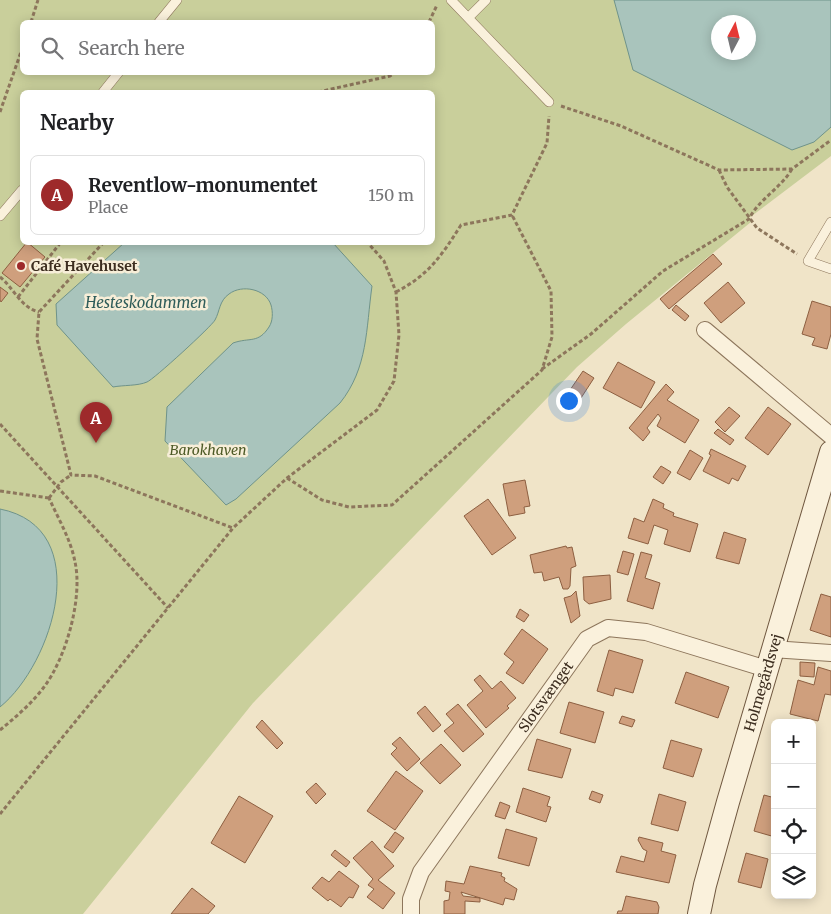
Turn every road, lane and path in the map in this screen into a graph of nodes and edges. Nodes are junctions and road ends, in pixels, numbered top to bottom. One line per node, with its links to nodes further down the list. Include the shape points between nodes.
1 (38, 0): 7 (path)
2 (177, 0): 8 (lane)
3 (440, 0): 9 (path)
4 (451, 0): 6 (lane)
5 (486, 0): 6 (lane)
6 (469, 17): 15 (lane)
7 (32, 20)
8 (161, 20)
9 (430, 20)
10 (20, 55): 16 (path)
11 (117, 75): 13 (lane)
12 (392, 75): 14 (path)
13 (105, 90)
14 (327, 90)
15 (549, 102): 19 (path, via 621,126); 21 (path, via 547,143)
16 (0, 112)
17 (831, 140): 18 (path)
18 (792, 169): 19 (path); 23 (path, via 787,178 754,209)
19 (719, 170): 23 (path)
20 (20, 192): 22 (lane)
21 (512, 215): 31 (path, via 461,225 438,261 416,282); 35 (path, via 551,291 552,337)
22 (0, 216)
23 (749, 219): 28 (path, via 756,228); 35 (path, via 663,271 591,334)
24 (831, 222): 28 (lane)
25 (59, 245): 32 (path)
26 (101, 245): 33 (path)
27 (370, 245): 31 (path, via 384,261)
28 (808, 262): 29 (lane)
29 (831, 268)
30 (0, 277): 32 (path)
31 (396, 292): 40 (path, via 399,335 394,381 377,410)
32 (18, 297): 33 (path, via 33,311)
33 (39, 312): 39 (path, via 37,339)
34 (705, 330): 37 (street)
35 (542, 370): 40 (path, via 392,505 350,507 322,500)
36 (0, 424): 41 (path)
37 (831, 436)
38 (831, 452): 47 (street, Holmegårdsvej)
39 (71, 475): 41 (path); 44 (path, via 95,476)
40 (286, 478): 44 (path)
41 (57, 487): 43 (path); 45 (path)
42 (0, 491): 43 (path)
43 (49, 498): 48 (path, via 75,562 77,583 72,620 44,686)
44 (233, 528): 45 (path)
45 (168, 608): 49 (path)
46 (831, 653): 47 (street, Slotsvænget)
47 (770, 659): 50 (street, Slotsvænget, via 646,632 608,628 586,639 420,872 411,899); 51 (street, Holmegårdsvej, via 704,886)
48 (0, 730)
49 (0, 814)
50 (411, 914)
51 (699, 914)

